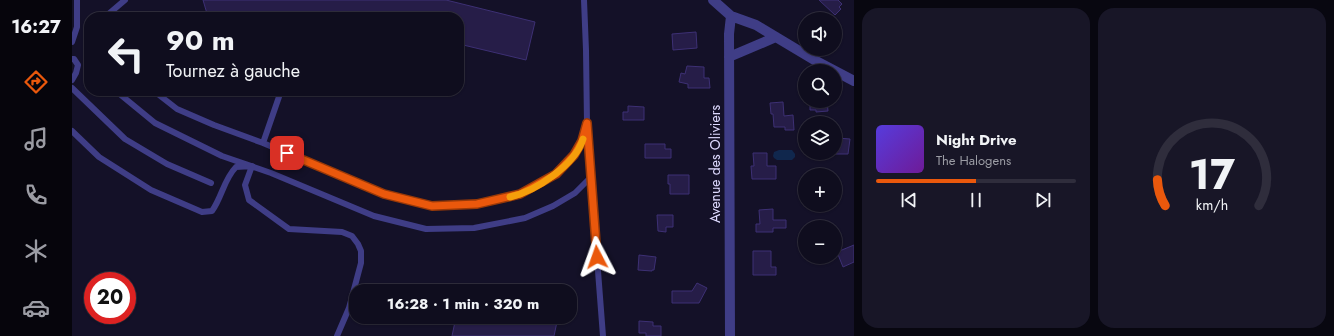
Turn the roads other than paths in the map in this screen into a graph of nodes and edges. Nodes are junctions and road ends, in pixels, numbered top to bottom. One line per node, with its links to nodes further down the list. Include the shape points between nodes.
1 (77, 0): 8 (lane, via 77,27)
2 (125, 0): 5 (lane)
3 (584, 0): 17 (lane)
4 (713, 0): 6 (street)
5 (111, 12)
6 (731, 16): 7 (street, via 756,25); 9 (street, Avenue des Oliviers)
7 (776, 37): 9 (street); 12 (street)
8 (72, 42)
9 (729, 57): 25 (street, Avenue des Oliviers)
10 (72, 59): 11 (lane, via 78,65)
11 (72, 80)
12 (854, 81)
13 (72, 88): 22 (lane, via 125,139 167,164)
14 (122, 96): 20 (lane, via 155,123 222,156)
15 (160, 96): 19 (lane, via 176,109)
16 (279, 96): 19 (lane)
17 (587, 123): 19 (lane, via 582,141 574,155 556,174 520,194 477,204 432,206 384,194); 21 (lane)
18 (72, 131): 20 (lane, via 99,157 151,190 202,212 212,211 229,174 236,167)
19 (263, 143)
20 (252, 166): 21 (lane, via 374,216 426,229 474,228 525,218 553,206 575,192); 23 (lane, via 245,184 249,200 289,229 342,232 352,236 358,244 361,263 349,308)
21 (591, 177): 24 (lane)
22 (211, 183)
23 (337, 336)
24 (603, 336)
25 (730, 336)

